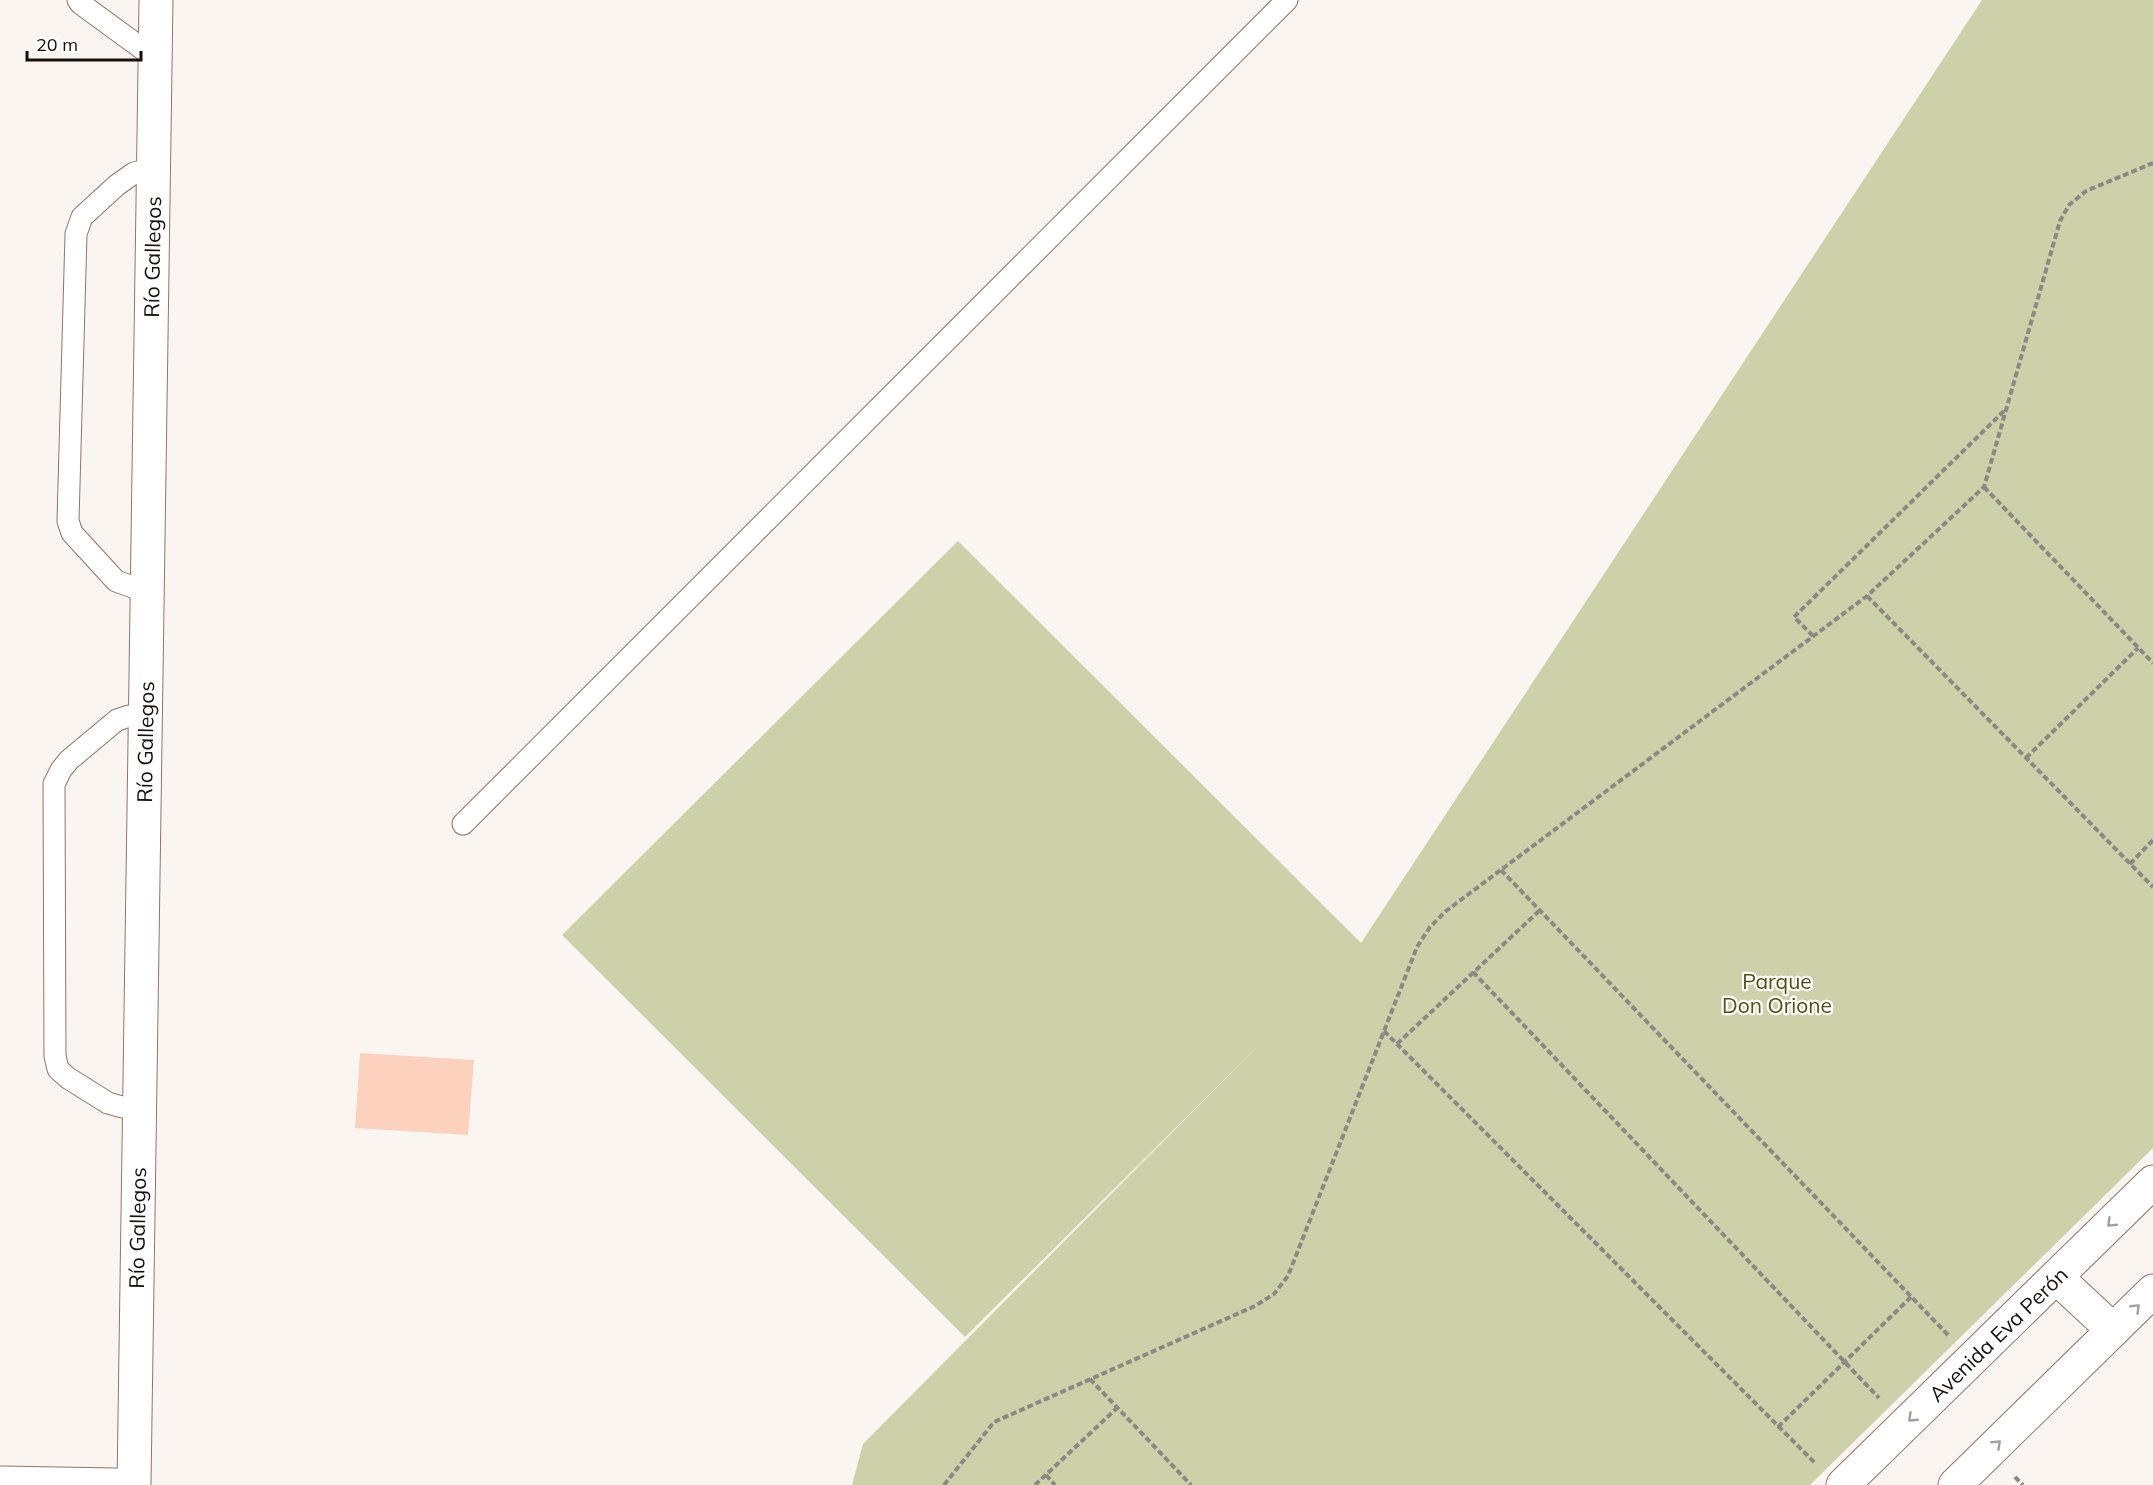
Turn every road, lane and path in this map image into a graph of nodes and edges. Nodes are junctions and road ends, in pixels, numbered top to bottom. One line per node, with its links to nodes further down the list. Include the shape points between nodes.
1 (78, 0): 4 (lane)
2 (156, 0): 4 (street, Río Gallegos)
3 (1287, 0): 16 (lane)
4 (155, 58): 6 (street, Río Gallegos)
5 (2153, 163): 7 (path, via 2086,191 2069,205 2060,221)
6 (153, 168): 9 (street, Río Gallegos); 9 (lane, via 134,173 117,185 82,217 76,234 68,521 72,533 116,581)
7 (2007, 409): 8 (path); 11 (path, via 1794,617)
8 (1984, 487): 10 (path); 12 (path)
9 (147, 592): 14 (street, Río Gallegos)
10 (1867, 596): 11 (path); 15 (path)
11 (1813, 636): 19 (path)
12 (2138, 648): 13 (path); 15 (path)
13 (2153, 663)
14 (145, 713): 25 (street, Río Gallegos); 25 (lane, via 117,720 69,760 54,784 58,1069 108,1103)
15 (2026, 758): 18 (path)
16 (463, 824)
17 (2153, 840): 18 (path)
18 (2130, 864): 20 (path)
19 (1501, 870): 21 (path); 23 (path, via 1430,927 1417,947)
20 (2153, 887)
21 (1539, 911): 22 (path); 29 (path)
22 (1473, 972): 24 (path); 32 (path)
23 (1384, 1031): 24 (path); 33 (path, via 1288,1276 1274,1294 1256,1306)
24 (1397, 1044): 36 (path)
25 (139, 1106): 41 (street, Río Gallegos)
26 (2153, 1182): 27 (street, Avenida Eva Perón, one-way to 27)
27 (2057, 1278): 30 (street); 31 (street, Avenida Eva Perón)
28 (2153, 1291): 30 (street, one-way to 28)
29 (1911, 1297): 31 (path); 32 (path)
30 (2113, 1330): 46 (street, one-way to 30)
31 (1971, 1360): 35 (street, Avenida Eva Perón, one-way to 35)
32 (1845, 1362): 35 (path); 36 (path)
33 (1090, 1379): 34 (path); 42 (path, via 994,1422)
34 (1117, 1408): 37 (path); 45 (path)
35 (1905, 1425): 38 (street, Avenida Eva Perón)
36 (1778, 1427): 38 (path)
37 (1046, 1475): 43 (path); 44 (path)
38 (1834, 1478)
39 (0, 1483): 40 (street)
40 (115, 1485)
41 (134, 1485)
42 (944, 1485)
43 (1035, 1485)
44 (1055, 1485)
45 (1191, 1485)
46 (1955, 1485)

